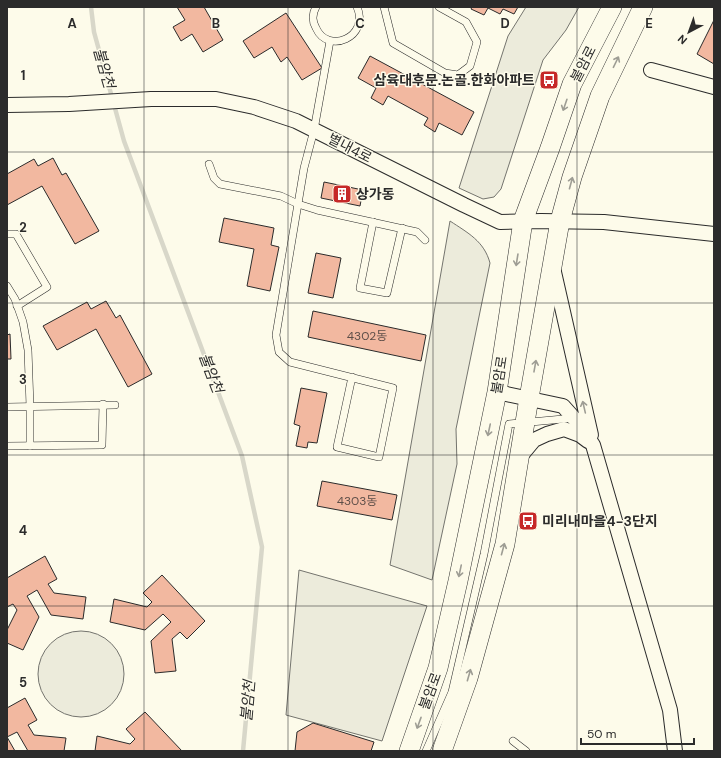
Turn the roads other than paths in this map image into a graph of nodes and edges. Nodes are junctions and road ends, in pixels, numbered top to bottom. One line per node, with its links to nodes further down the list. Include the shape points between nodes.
1 (316, 7): 7 (lane, via 313,16 317,32)
2 (357, 7): 7 (lane, via 360,15 357,30 346,40)
3 (384, 7): 4 (lane, via 393,42 445,73 458,75 470,66 477,42 466,22)
4 (439, 7)
5 (612, 7): 14 (street, 불암로, one-way to 14, via 572,84)
6 (643, 7): 15 (street, 불암로, one-way to 6, via 600,96)
7 (330, 41): 11 (lane)
8 (652, 70): 9 (street)
9 (714, 87)
10 (7, 105): 11 (street, 별내4로, via 216,99 254,107)
11 (314, 130): 13 (lane); 14 (street, 별내4로, via 500,222)
12 (209, 164): 13 (lane, via 214,178 220,184 281,196)
13 (298, 204): 16 (lane); 24 (lane, via 276,335 279,352 290,362)
14 (523, 221): 15 (street, 별내4로); 25 (street, 불암로, one-way to 25)
15 (560, 221): 19 (street, 별내4로, via 604,222); 21 (street, 불암로)
16 (373, 222): 17 (lane); 17 (lane, via 360,288 387,293)
17 (402, 228): 20 (lane, via 417,232)
18 (7, 234): 23 (lane, via 16,234 47,287)
19 (714, 234)
20 (425, 240)
21 (553, 268): 26 (street, 불암로, one-way to 21); 33 (street, one-way to 21)
22 (7, 286): 23 (lane)
23 (18, 306): 29 (lane, via 28,350)
24 (352, 378): 24 (lane, via 393,388 379,457 337,447)
25 (497, 392): 26 (street); 38 (street, 불암로, one-way to 38, via 438,668)
26 (529, 398): 31 (street, via 563,406); 32 (street, 불암로)
27 (102, 404): 28 (lane); 29 (lane); 35 (lane, via 102,445)
28 (115, 405)
29 (30, 406): 30 (lane); 35 (lane)
30 (7, 407)
31 (574, 418): 32 (lane); 33 (street)
32 (525, 422): 36 (street, 불암로); 39 (lane, via 509,424 484,554 452,692)
33 (593, 445): 36 (street, via 580,435 564,429 534,440); 42 (street, via 670,710)
34 (7, 446): 35 (lane)
35 (30, 446)
36 (519, 458): 40 (street, 불암로, one-way to 36, via 468,678 505,544)
37 (512, 741): 41 (lane)
38 (409, 751)
39 (426, 751)
40 (442, 751)
41 (526, 751)
42 (676, 751)

